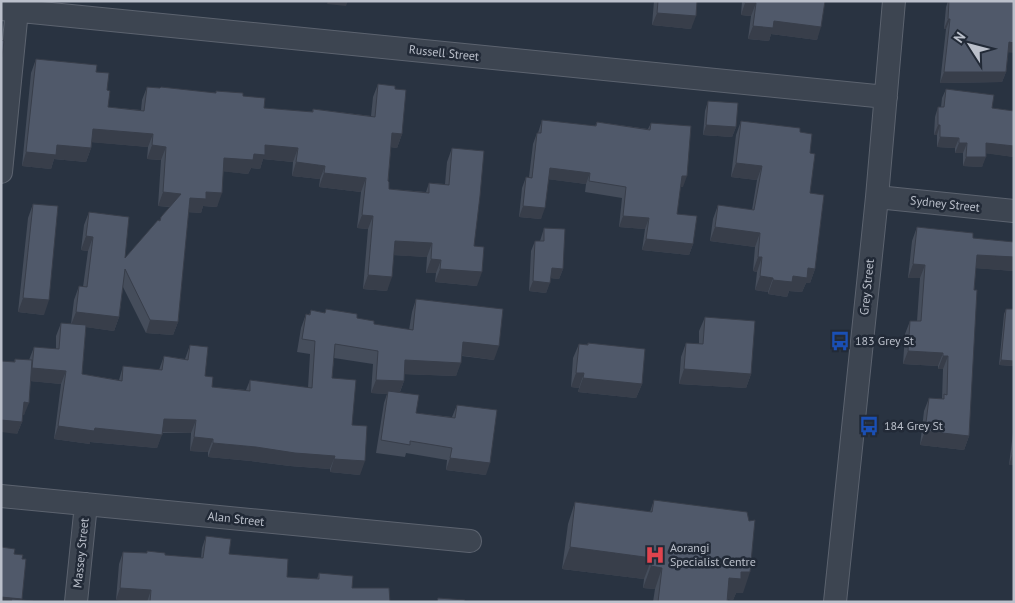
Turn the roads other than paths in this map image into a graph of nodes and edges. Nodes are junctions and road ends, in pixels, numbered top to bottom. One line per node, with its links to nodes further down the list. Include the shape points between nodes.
1 (894, 1): 3 (street, Grey Street)
2 (9, 10): 3 (street, Russell Street); 4 (street)
3 (886, 96): 5 (street, Grey Street)
4 (1, 172)
5 (877, 197): 6 (street, Sydney Street); 11 (street, Grey Street)
6 (1014, 211)
7 (1, 496): 8 (street, Alan Street)
8 (86, 504): 9 (street, Alan Street); 10 (street, Massey Street)
9 (470, 541)
10 (76, 602)
11 (835, 602)

